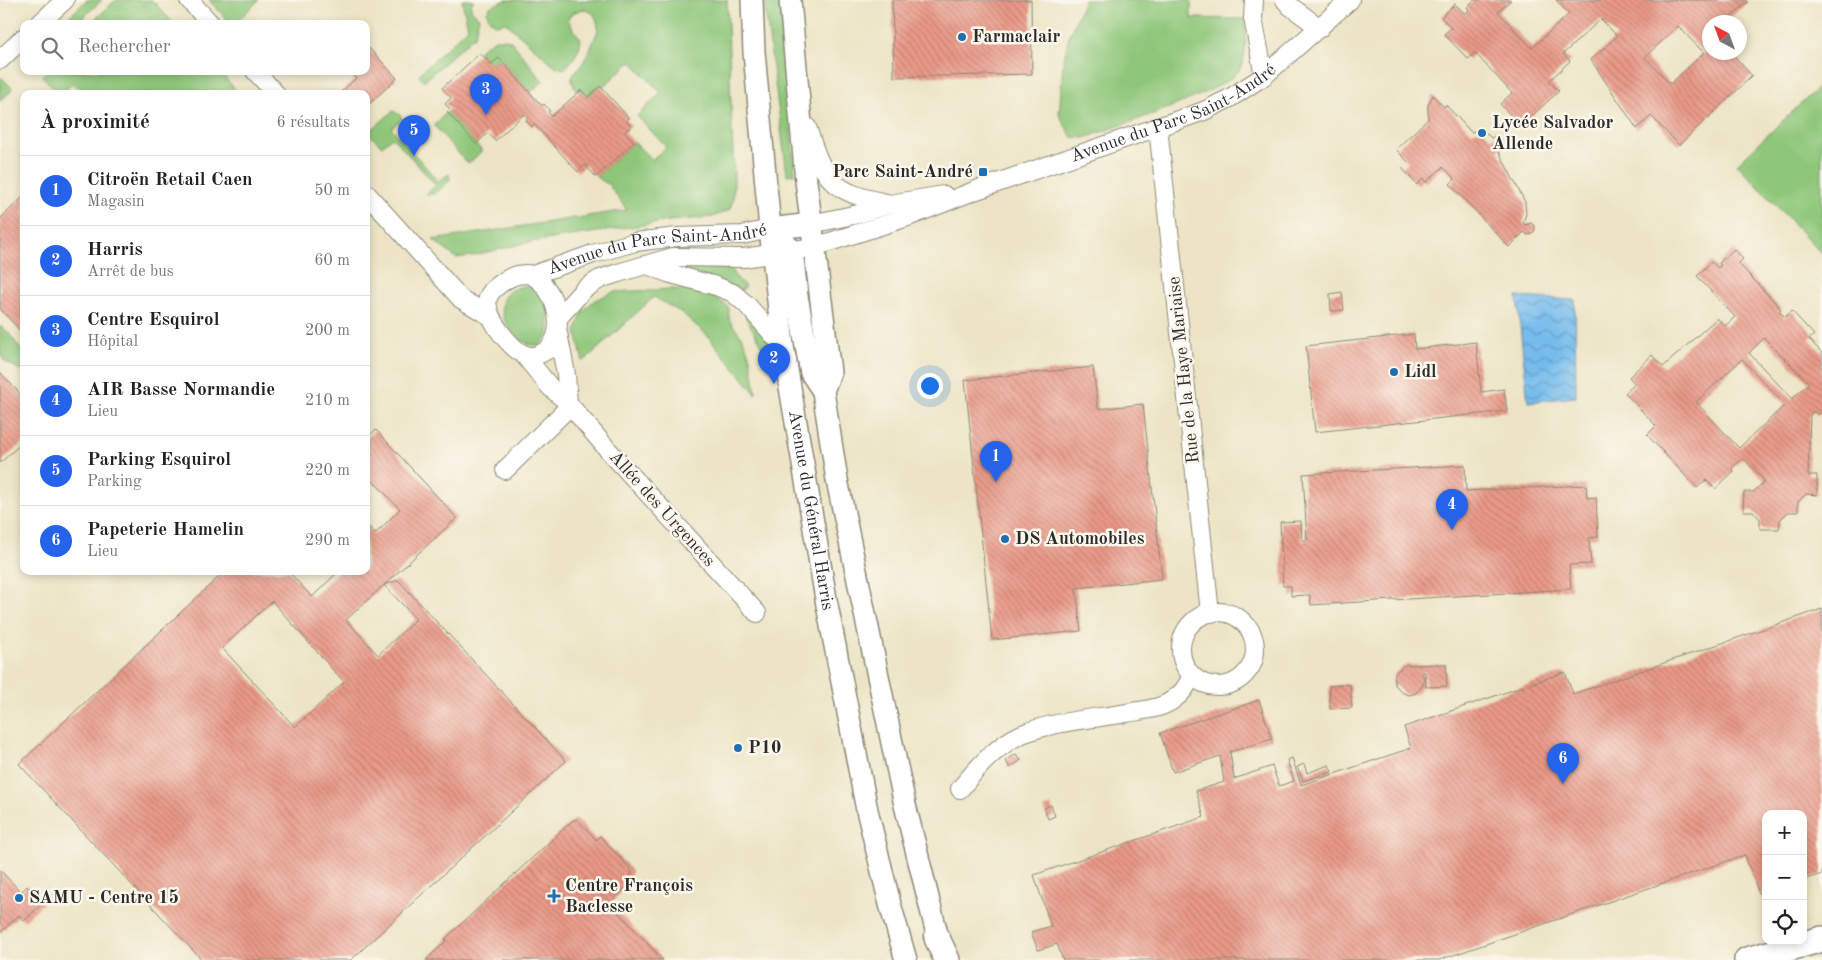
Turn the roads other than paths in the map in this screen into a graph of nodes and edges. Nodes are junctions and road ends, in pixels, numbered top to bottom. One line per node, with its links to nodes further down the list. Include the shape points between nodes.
1 (65, 0): 8 (street)
2 (189, 0): 9 (street)
3 (752, 0): 22 (main road, Avenue du Général Harris)
4 (790, 0): 16 (main road, Avenue du Général Harris)
5 (1254, 0): 14 (street, via 1253,18)
6 (1285, 0): 10 (street)
7 (1350, 0): 10 (street, Avenue du Parc Saint-André)
8 (43, 20)
9 (207, 20)
10 (1320, 28): 14 (street, Avenue du Parc Saint-André)
11 (20, 42): 12 (street)
12 (0, 60)
13 (259, 75): 15 (street)
14 (1264, 76): 17 (street, Avenue du Parc Saint-André, via 1230,98)
15 (272, 90)
16 (800, 104): 20 (street, via 816,157 831,179 848,194); 21 (main road, Avenue du Général Harris)
17 (1158, 126): 18 (street, Avenue du Parc Saint-André); 35 (street, Rue de la Haye Mariaise)
18 (974, 191): 20 (street); 23 (street, Avenue du Parc Saint-André, via 908,217)
19 (370, 197): 27 (street, via 461,298)
20 (890, 204): 21 (street)
21 (811, 224): 22 (main road, Avenue du Parc Saint-André); 23 (main road, Avenue du Général Harris)
22 (770, 229): 24 (main road, Avenue du Général Harris); 26 (street, Avenue du Parc Saint-André, via 742,236 677,237 635,242)
23 (814, 247): 24 (street, Avenue du Parc Saint-André); 31 (main road, Avenue du Général Harris, via 830,372)
24 (782, 251): 25 (street, Avenue du Parc Saint-André, via 744,258 673,257); 29 (main road, Avenue du Général Harris); 31 (main road, Avenue du Général Harris, via 797,296 811,373)
25 (647, 265): 28 (street, Avenue du Parc Saint-André, via 600,279 584,289); 29 (street, via 733,294)
26 (533, 276): 27 (street, via 512,275 491,291 487,299); 28 (street, via 544,286 556,308)
27 (490, 316): 30 (street, via 506,340)
28 (558, 326): 30 (street, via 552,345 545,352); 32 (street)
29 (783, 346): 40 (main road, Avenue du Général Harris, via 827,605 866,800)
30 (524, 355): 32 (street, Allée des Urgences)
31 (823, 391): 39 (main road, Avenue du Général Harris, via 837,480 905,804)
32 (569, 404): 33 (street); 34 (street, Allée des Urgences)
33 (505, 470)
34 (757, 613)
35 (1210, 613): 36 (street, via 1191,624 1183,639 1182,656); 36 (street, via 1223,612 1246,624 1256,648 1254,660 1248,672 1227,685 1202,683)
36 (1192, 675): 37 (street, via 1187,687 1173,701 1152,709 1050,726 1022,734 995,752)
37 (960, 789)
38 (1822, 939): 41 (highway)
39 (942, 953)
40 (906, 960)
41 (1747, 960)

